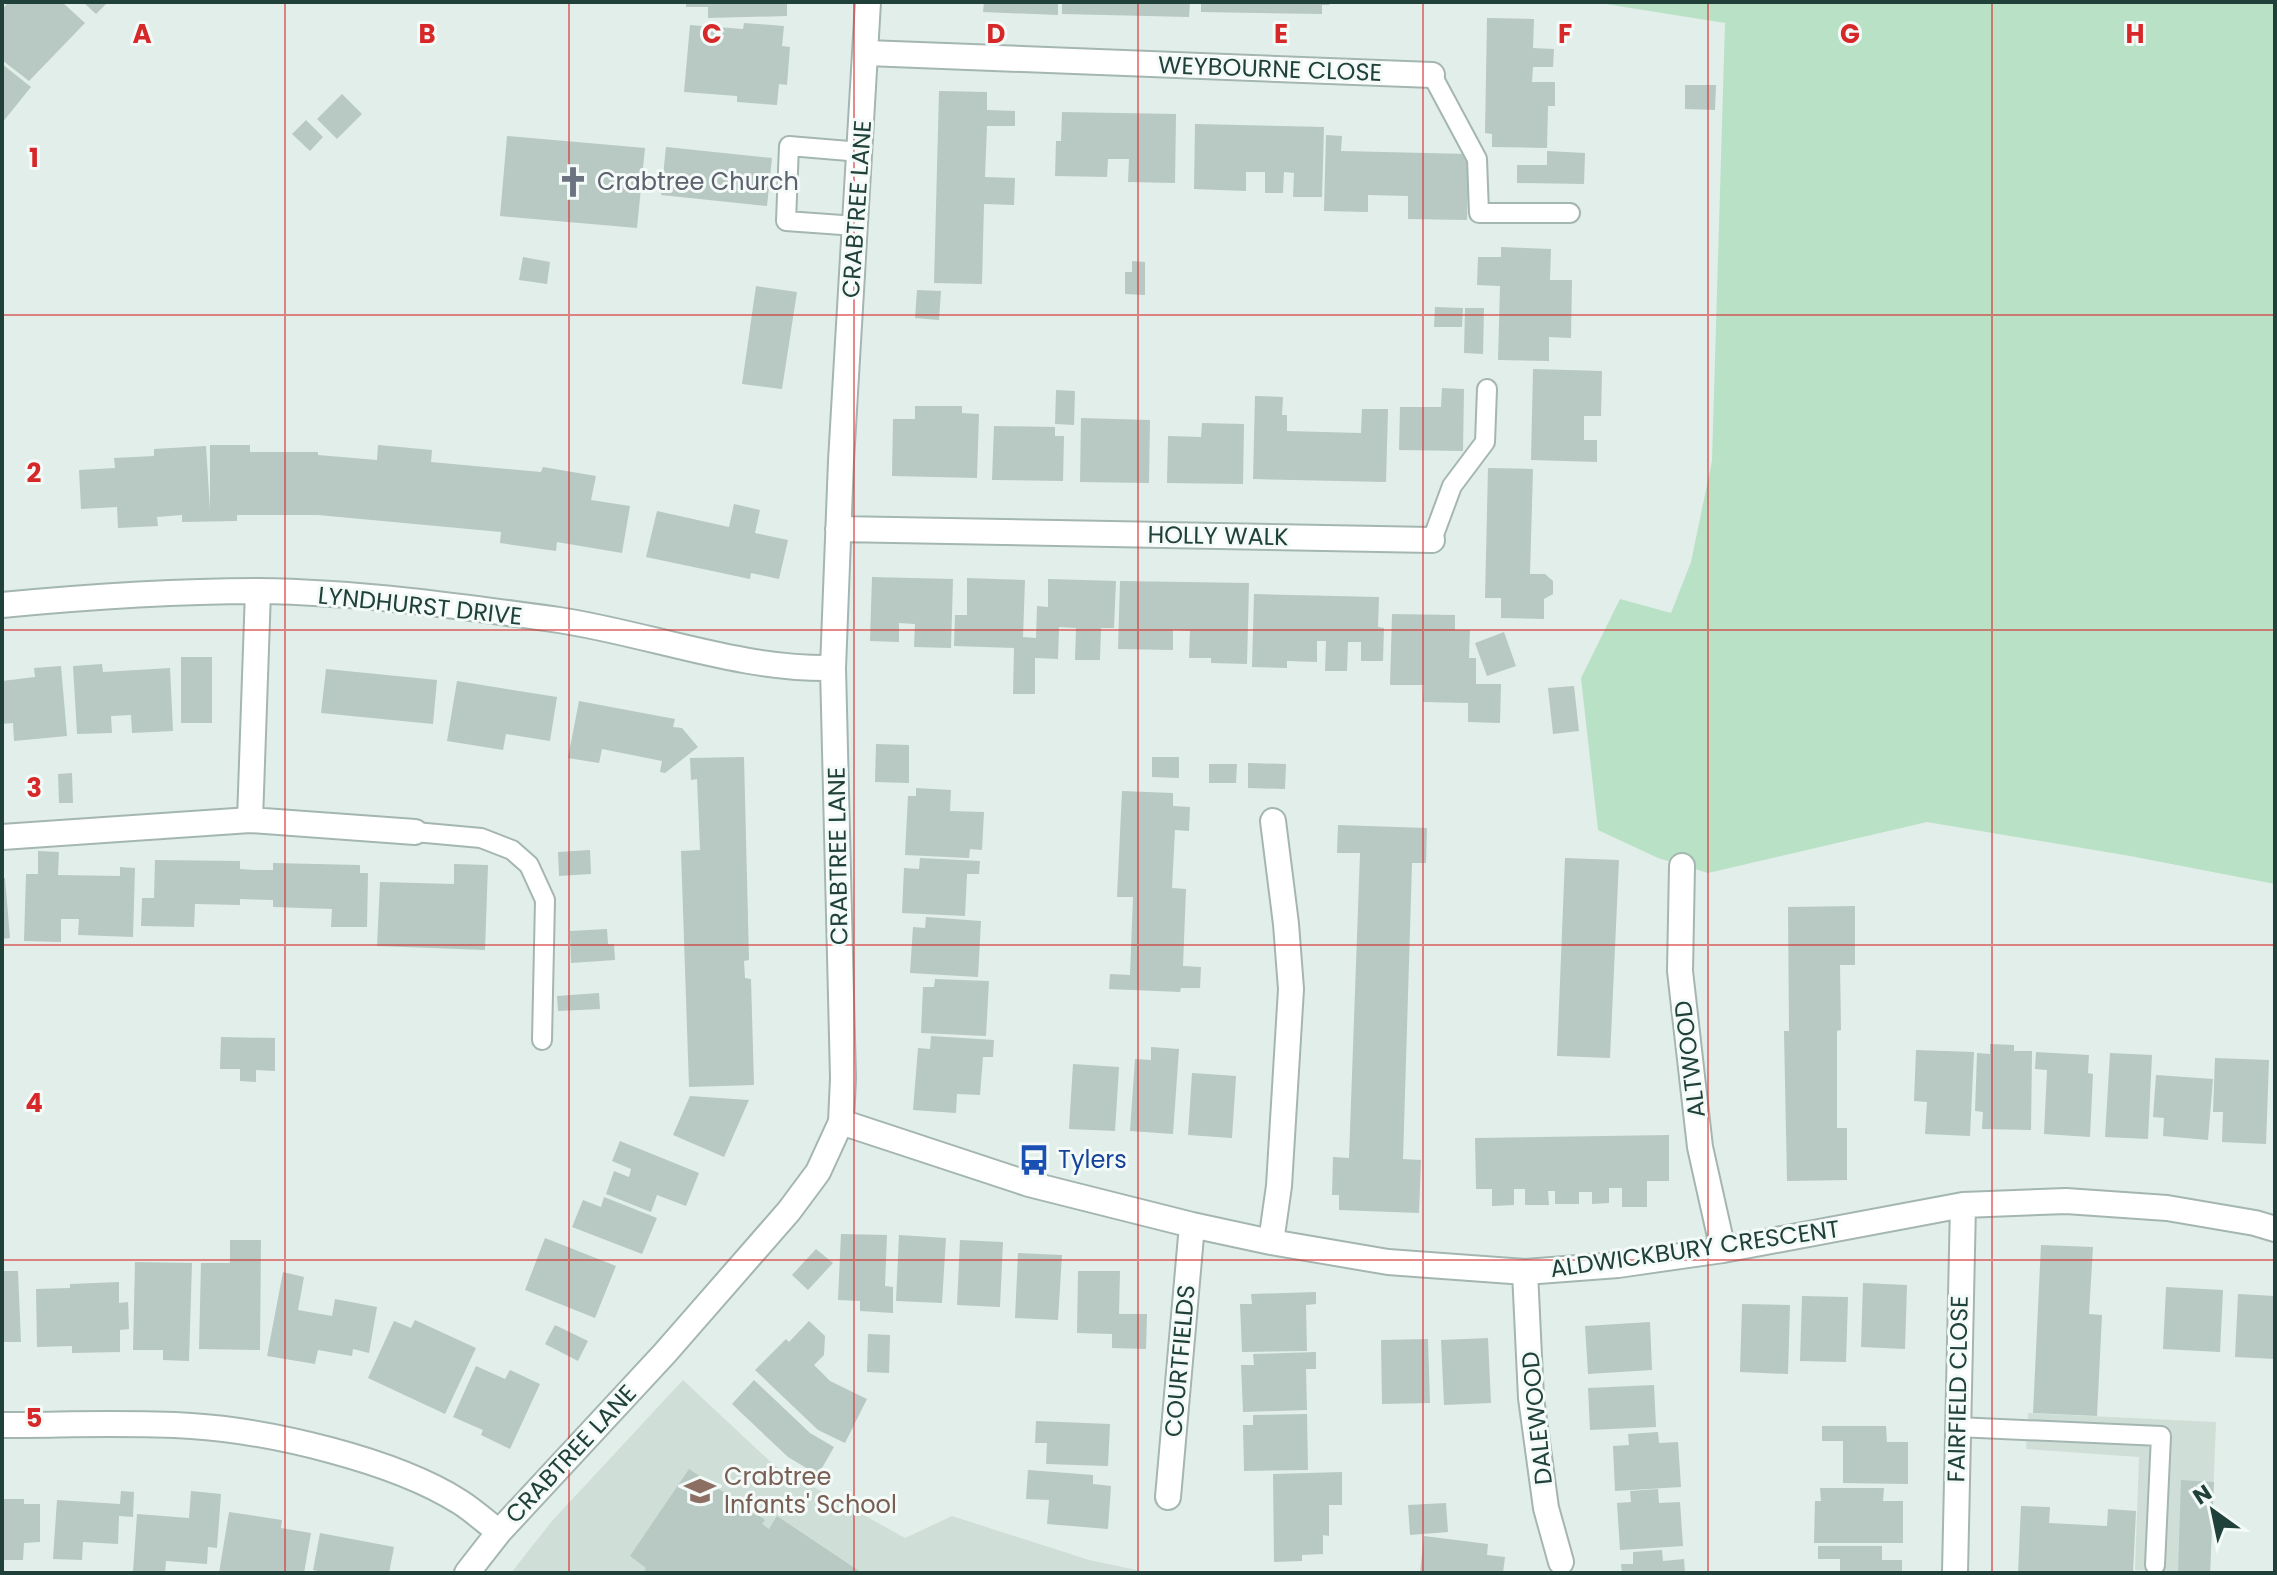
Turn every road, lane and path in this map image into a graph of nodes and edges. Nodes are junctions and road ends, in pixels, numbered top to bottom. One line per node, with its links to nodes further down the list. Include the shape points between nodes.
1 (868, 2): 2 (street, CRABTREE LANE)
2 (867, 53): 3 (street, WEYBOURNE CLOSE); 4 (street, CRABTREE LANE)
3 (1432, 75): 5 (lane, WEYBOURNE CLOSE, via 1477,159 1479,213)
4 (861, 152): 6 (street, CRABTREE LANE); 6 (lane, via 789,146 786,221)
5 (1570, 213)
6 (856, 226): 8 (street, CRABTREE LANE)
7 (1487, 389): 9 (lane, HOLLY WALK, via 1485,442 1452,486)
8 (838, 529): 9 (street, HOLLY WALK); 12 (street, CRABTREE LANE)
9 (1432, 540)
10 (258, 591): 11 (street, LYNDHURST DRIVE); 12 (street, LYNDHURST DRIVE, via 398,599 562,621 762,664); 13 (street)
11 (2, 605)
12 (833, 668): 19 (street, CRABTREE LANE)
13 (250, 820): 15 (street); 16 (street)
14 (1273, 821): 23 (street, via 1291,989)
15 (415, 832): 18 (lane, via 481,838 512,850 529,865 545,900)
16 (2, 837)
17 (1682, 866): 24 (street, ALTWOOD, via 1680,971 1700,1147)
18 (542, 1040)
19 (841, 1122): 21 (street, ALDWICKBURY CRESCENT, via 1029,1184); 29 (street, CRABTREE LANE, via 818,1172 789,1211)
20 (1963, 1205): 22 (street, ALDWICKBURY CRESCENT, via 2066,1201 2167,1208); 24 (street, ALDWICKBURY CRESCENT); 27 (street, FAIRFIELD CLOSE)
21 (1192, 1225): 23 (street, ALDWICKBURY CRESCENT); 28 (street, COURTFIELDS)
22 (2275, 1229)
23 (1271, 1242): 25 (street, ALDWICKBURY CRESCENT, via 1388,1262)
24 (1723, 1250): 25 (street, ALDWICKBURY CRESCENT)
25 (1525, 1272): 30 (street, DALEWOOD, via 1531,1398 1546,1508)
26 (2, 1425): 29 (street, via 192,1426 287,1439 410,1478 460,1502)
27 (1957, 1427): 31 (lane, via 2161,1436); 33 (street, FAIRFIELD CLOSE)
28 (1168, 1497)
29 (499, 1532): 32 (street, CRABTREE LANE)
30 (1561, 1562)
31 (2155, 1565)
32 (467, 1573)
33 (1955, 1573)

